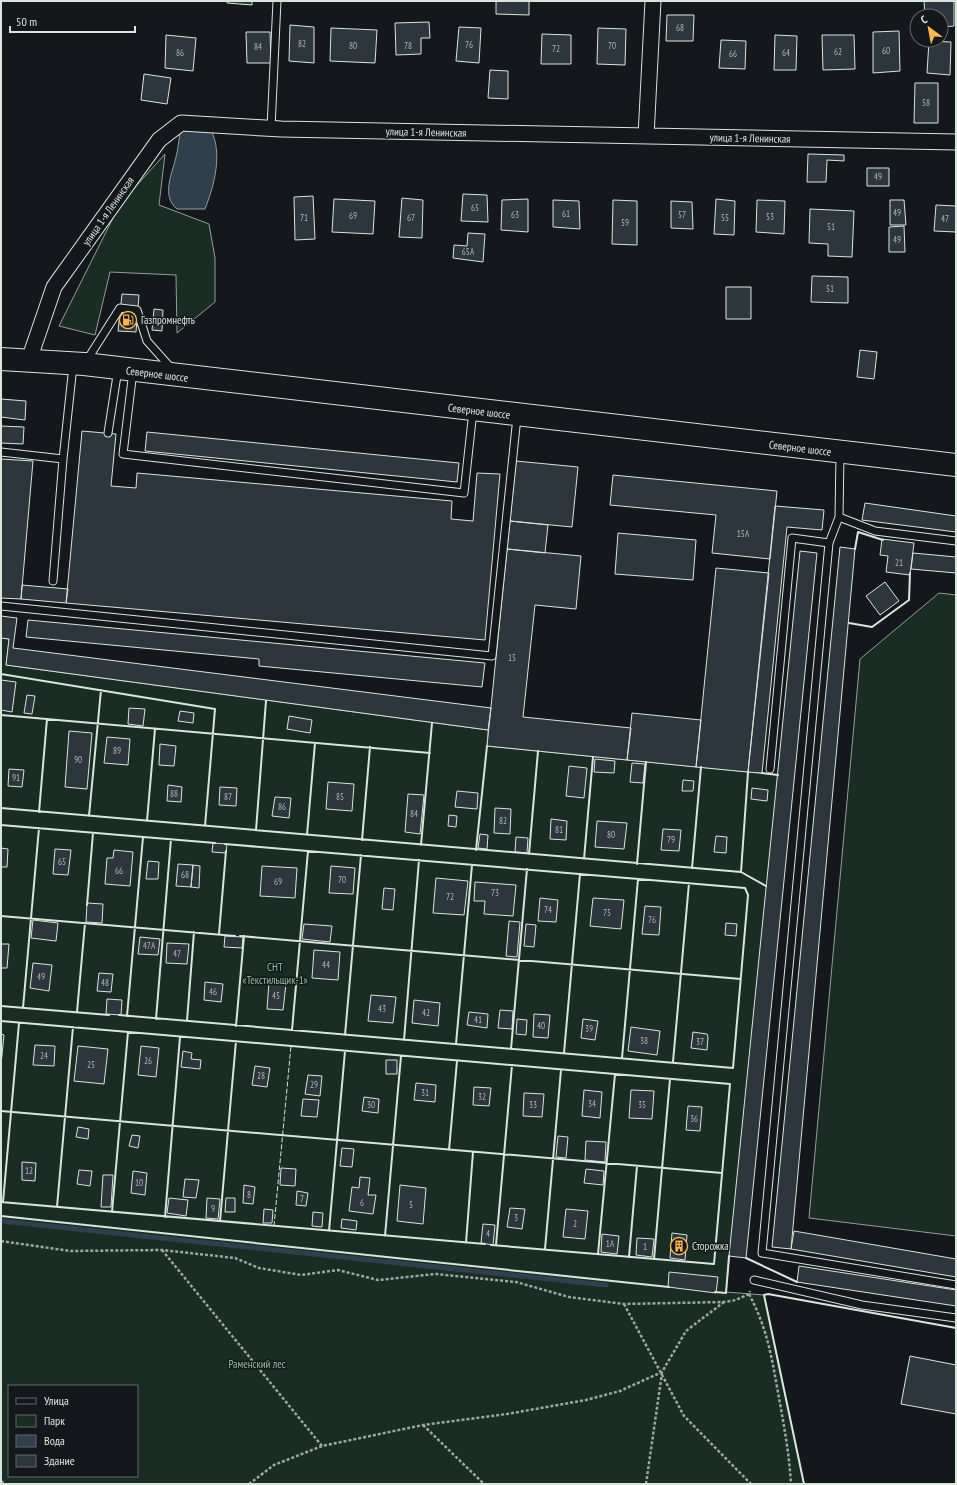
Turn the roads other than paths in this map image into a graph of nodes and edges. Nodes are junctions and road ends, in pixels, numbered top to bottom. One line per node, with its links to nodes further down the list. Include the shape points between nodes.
1 (277, 1): 3 (lane)
2 (653, 1): 4 (street)
3 (271, 128): 4 (street, улица 1-я Ленинская); 7 (street, улица 1-я Ленинская, via 181,123 159,140 54,287)
4 (646, 136): 5 (street, улица 1-я Ленинская)
5 (956, 142)
6 (1, 359): 7 (main road, Северное шоссе)
7 (29, 360): 8 (main road, Северное шоссе)
8 (79, 364): 9 (main road, Северное шоссе); 10 (lane, via 120,308 137,310 147,341); 16 (lane)
9 (125, 370): 10 (main road, Северное шоссе); 11 (lane, via 123,454 464,493); 13 (lane)
10 (179, 376): 11 (main road, Северное шоссе)
11 (474, 410): 12 (main road, Северное шоссе)
12 (517, 415): 15 (main road, Северное шоссе); 22 (lane, via 492,656)
13 (108, 433)
14 (1, 452): 16 (lane)
15 (840, 452): 17 (main road, Северное шоссе); 18 (lane)
16 (63, 459): 21 (lane)
17 (956, 465)
18 (839, 517): 19 (lane, via 875,531); 20 (lane)
19 (956, 541)
20 (829, 543): 23 (lane, via 792,538); 25 (lane, via 762,1253)
21 (53, 580)
22 (1, 606)
23 (770, 769)
24 (754, 1280): 26 (lane, via 862,1305)
25 (956, 1285)
26 (956, 1318)

